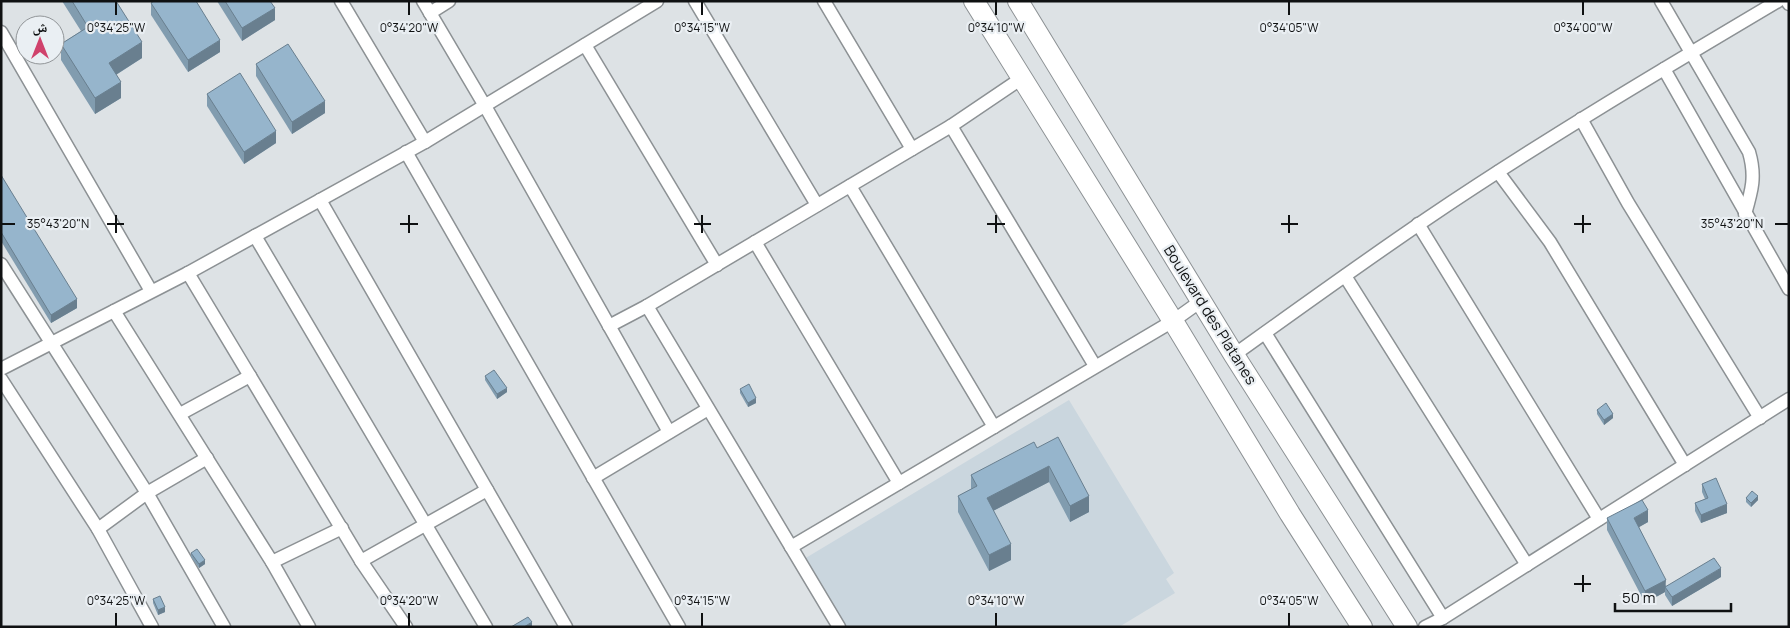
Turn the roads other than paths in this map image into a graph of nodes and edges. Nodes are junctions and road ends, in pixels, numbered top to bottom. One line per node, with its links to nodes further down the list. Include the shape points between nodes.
1 (341, 1): 20 (street)
2 (423, 1): 11 (street)
3 (449, 1): 11 (street)
4 (657, 1): 13 (street)
5 (695, 1): 26 (street)
6 (824, 1): 21 (street)
7 (974, 1): 16 (main road)
8 (1018, 1): 37 (main road, Boulevard des Platanes)
9 (1661, 1): 14 (street)
10 (1778, 1): 14 (street)
11 (430, 13): 17 (street)
12 (1, 32): 36 (street)
13 (585, 45): 17 (street); 32 (street)
14 (1692, 52): 15 (street); 27 (street, via 1749,152 1754,167)
15 (1664, 68): 18 (street); 27 (street)
16 (1022, 78): 19 (street); 40 (main road)
17 (485, 106): 20 (street); 41 (street)
18 (1581, 119): 23 (street); 52 (street, via 1628,204)
19 (951, 126): 21 (street); 45 (street)
20 (425, 142): 22 (street)
21 (912, 149): 24 (street)
22 (406, 152): 25 (street); 57 (street)
23 (1498, 172): 28 (street); 56 (street, via 1550,242)
24 (850, 186): 26 (street); 53 (street)
25 (320, 200): 29 (street); 59 (street)
26 (817, 205): 30 (street)
27 (1746, 214): 35 (street)
28 (1418, 224): 34 (street); 61 (street)
29 (255, 236): 33 (street); 62 (street)
30 (755, 242): 32 (street); 58 (street)
31 (1, 264): 43 (street)
32 (717, 265): 38 (street)
33 (188, 273): 36 (street); 47 (street)
34 (1345, 276): 42 (street); 68 (street)
35 (1789, 289)
36 (151, 291): 39 (street)
37 (1201, 301): 40 (street); 44 (main road, Boulevard des Platanes)
38 (647, 306): 41 (street); 50 (street)
39 (114, 311): 43 (street); 51 (street)
40 (1173, 321): 45 (street); 78 (main road)
41 (609, 326): 54 (street)
42 (1265, 333): 44 (street); 69 (street)
43 (51, 343): 46 (street); 60 (street)
44 (1234, 355): 79 (main road, Boulevard des Platanes)
45 (1095, 366): 53 (street)
46 (1, 369)
47 (250, 376): 51 (street); 63 (street)
48 (1, 379): 64 (street)
49 (1789, 399): 52 (street)
50 (708, 409): 54 (street); 65 (street)
51 (180, 414): 55 (street)
52 (1760, 418): 56 (street)
53 (994, 426): 58 (street)
54 (669, 432): 57 (street)
55 (207, 458): 60 (street); 67 (street)
56 (1685, 465): 61 (street)
57 (593, 478): 76 (street)
58 (899, 483): 65 (street)
59 (487, 490): 62 (street); 75 (street)
60 (147, 493): 64 (street); 71 (street)
61 (1599, 519): 68 (street)
62 (426, 525): 66 (street); 74 (street)
63 (342, 528): 66 (street); 67 (street)
64 (98, 529): 70 (street)
65 (791, 547): 77 (street)
66 (361, 561): 73 (street)
67 (272, 562): 72 (street)
68 (1527, 565): 69 (street)
69 (1443, 618): 80 (street)
70 (152, 627)
71 (224, 627)
72 (309, 627)
73 (406, 627)
74 (486, 627)
75 (566, 627)
76 (679, 627)
77 (839, 627)
78 (1362, 627)
79 (1407, 627)
80 (1425, 627)

